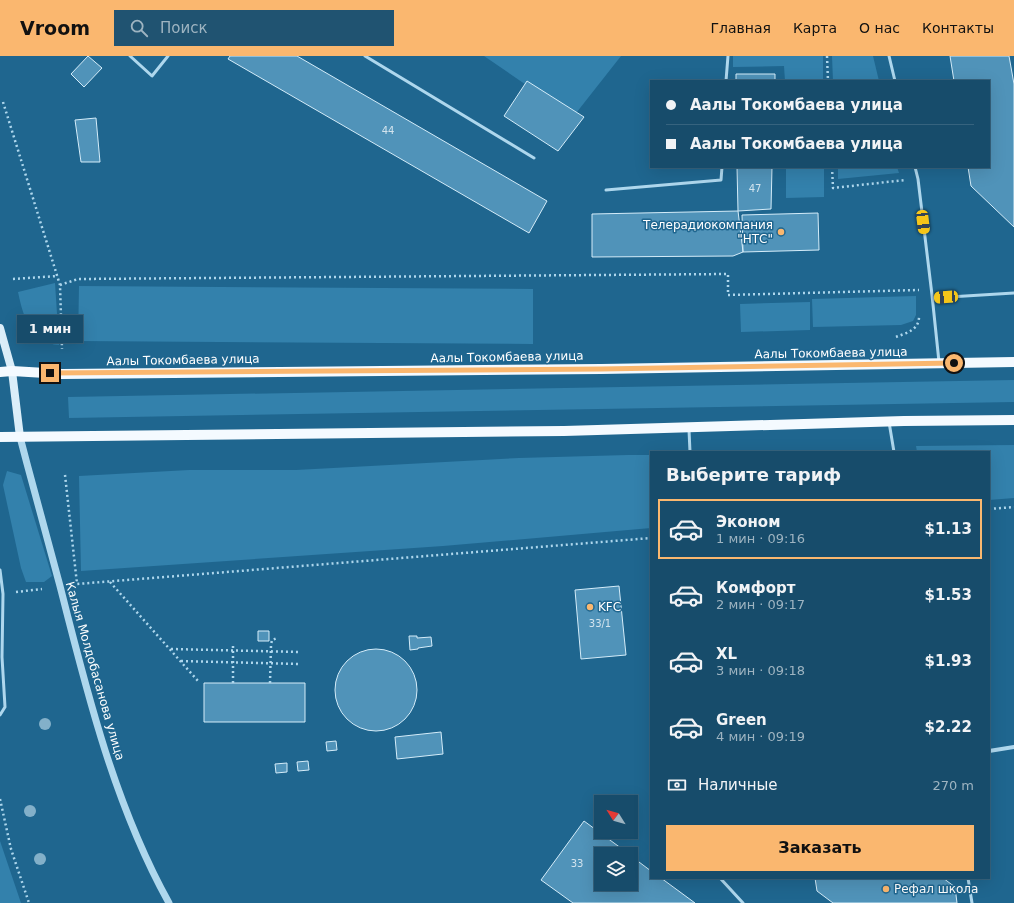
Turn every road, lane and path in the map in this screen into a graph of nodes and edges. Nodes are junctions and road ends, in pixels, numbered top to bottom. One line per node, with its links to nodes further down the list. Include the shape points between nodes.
1 (130, 56): 2 (lane, via 152,76)
2 (168, 56)
3 (366, 56): 11 (lane)
4 (728, 56): 7 (lane)
5 (827, 56): 8 (path)
6 (889, 56): 9 (lane)
7 (726, 80)
8 (828, 80)
9 (895, 80)
10 (3, 102): 17 (path)
11 (534, 158)
12 (722, 168): 16 (lane, via 721,180)
13 (832, 168): 15 (path, via 833,188)
14 (915, 168): 15 (lane)
15 (918, 179): 23 (lane)
16 (606, 190)
17 (58, 276): 18 (path); 19 (path)
18 (13, 279)
19 (60, 284): 20 (path, via 78,279 728,274 728,295); 27 (path)
20 (916, 289): 22 (path); 23 (path)
21 (1014, 293): 23 (lane)
22 (917, 295)
23 (933, 296): 29 (lane)
24 (920, 314): 26 (path, via 913,331)
25 (0, 328): 30 (main road)
26 (896, 337)
27 (62, 349)
28 (1014, 362): 29 (main road, Аалы Токомбаева улица)
29 (939, 363): 30 (main road, Аалы Токомбаева улица, via 118,374)
30 (12, 371): 31 (main road, Аалы Токомбаева улица); 36 (main road)
31 (0, 372)
32 (1014, 420): 33 (main road)
33 (889, 422): 34 (main road); 38 (lane)
34 (689, 428): 36 (main road); 37 (lane)
35 (0, 437): 36 (main road)
36 (20, 437): 68 (street, Калыя Молдобасанова улица, via 96,720 128,815 157,882)
37 (690, 451)
38 (894, 451)
39 (65, 475): 44 (path, via 77,584)
40 (1014, 507): 41 (path)
41 (990, 509)
42 (650, 538): 44 (path)
43 (0, 570): 46 (lane)
44 (110, 581): 49 (path)
45 (42, 589): 46 (path)
46 (3, 594): 53 (lane)
47 (277, 638): 51 (path, via 272,640)
48 (233, 643): 50 (path)
49 (171, 649): 50 (path); 54 (path)
50 (233, 651): 51 (path); 55 (path)
51 (270, 652): 52 (path); 56 (path)
52 (299, 652)
53 (1, 657): 61 (lane, via 5,707)
54 (180, 660): 55 (path); 58 (path)
55 (233, 662): 56 (path); 59 (path)
56 (270, 663): 57 (path); 60 (path)
57 (300, 664)
58 (198, 680)
59 (233, 683)
60 (270, 683)
61 (0, 715)
62 (1014, 747): 63 (street)
63 (990, 751)
64 (0, 799): 67 (path, via 11,849)
65 (721, 879): 69 (lane)
66 (968, 879): 70 (lane)
67 (29, 903)
68 (169, 903)
69 (743, 903)
70 (972, 903)

